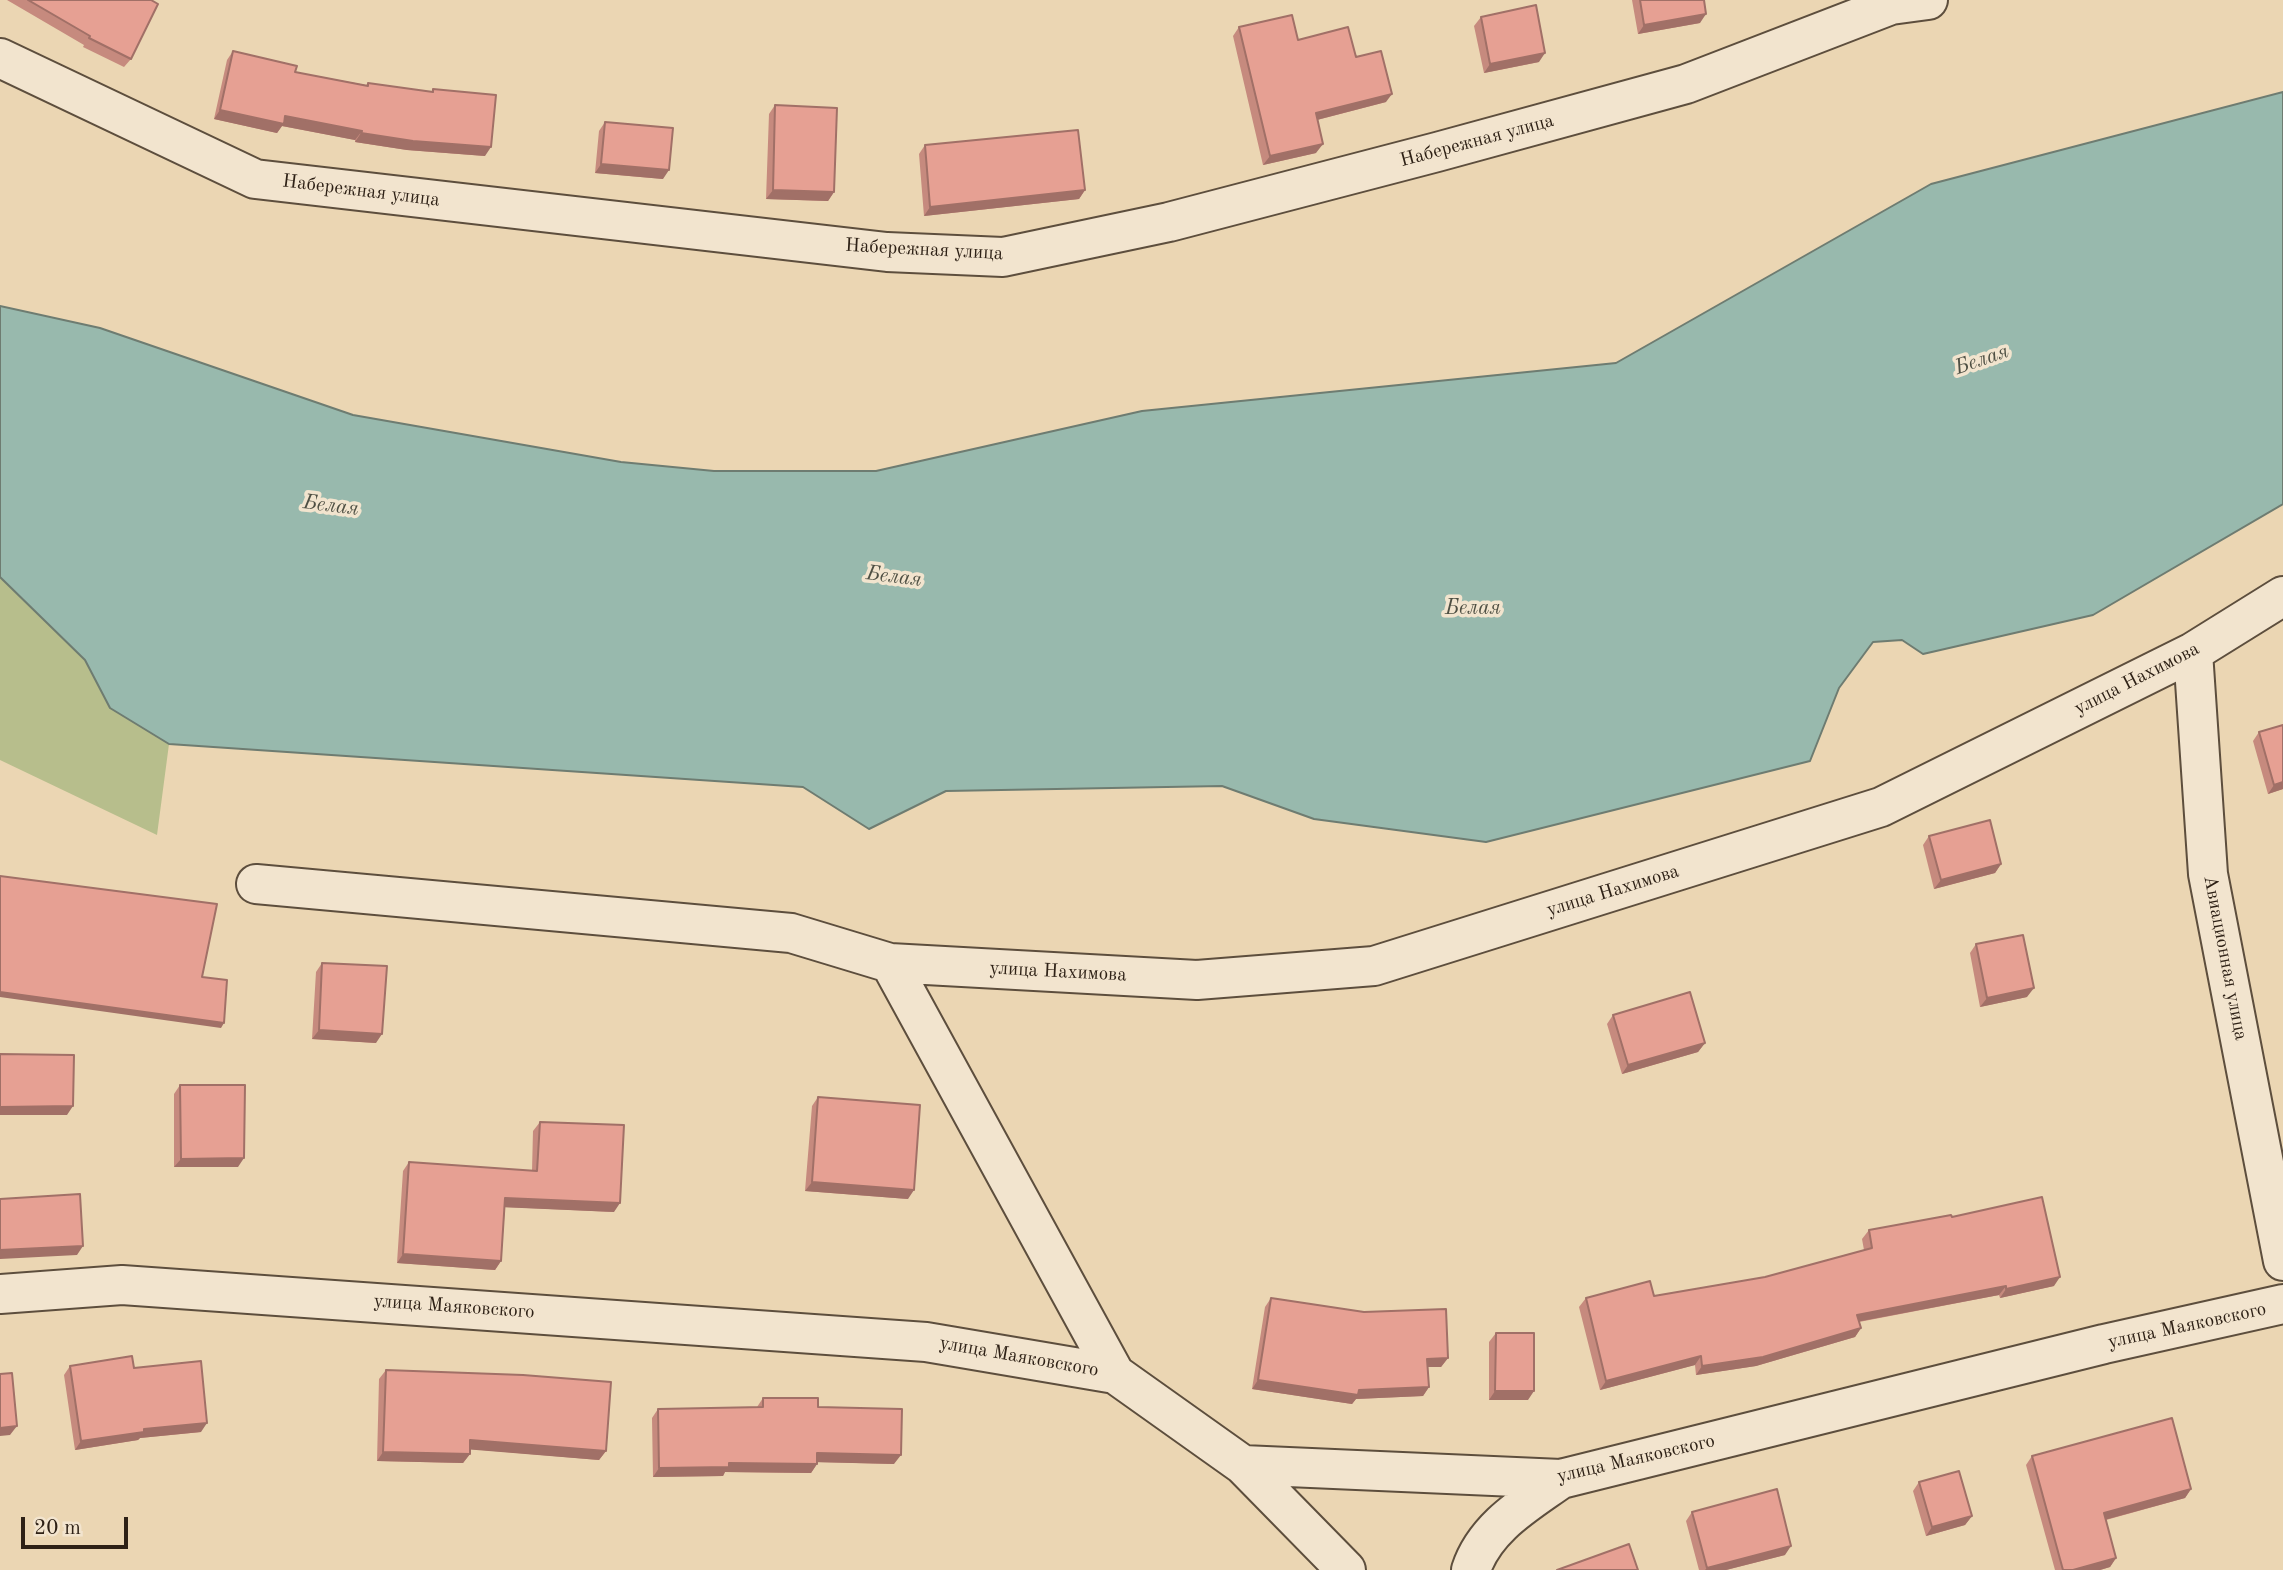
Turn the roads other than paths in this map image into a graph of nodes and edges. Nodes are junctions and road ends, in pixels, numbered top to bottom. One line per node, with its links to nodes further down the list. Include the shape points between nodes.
1 (1903, 2): 2 (street, Набережная улица, via 1686,84 1169,222 1003,257 887,252 254,179)
2 (0, 58)
3 (2283, 596): 4 (street, улица Нахимова)
4 (2193, 652): 6 (street, улица Нахимова, via 1881,807 1374,966 1197,980); 7 (street, Авиационная улица, via 2208,874)
5 (256, 884): 6 (street, улица Нахимова, via 791,933)
6 (890, 962): 10 (street)
7 (2283, 1261)
8 (0, 1294): 10 (street, улица Маяковского, via 122,1284 306,1297 926,1342)
9 (2283, 1304): 12 (street, улица Маяковского)
10 (1115, 1374): 11 (street, улица Маяковского)
11 (1244, 1465): 12 (street, улица Маяковского); 13 (street)
12 (1560, 1479): 14 (street, via 1501,1523 1475,1557)
13 (1346, 1570)
14 (1471, 1570)

